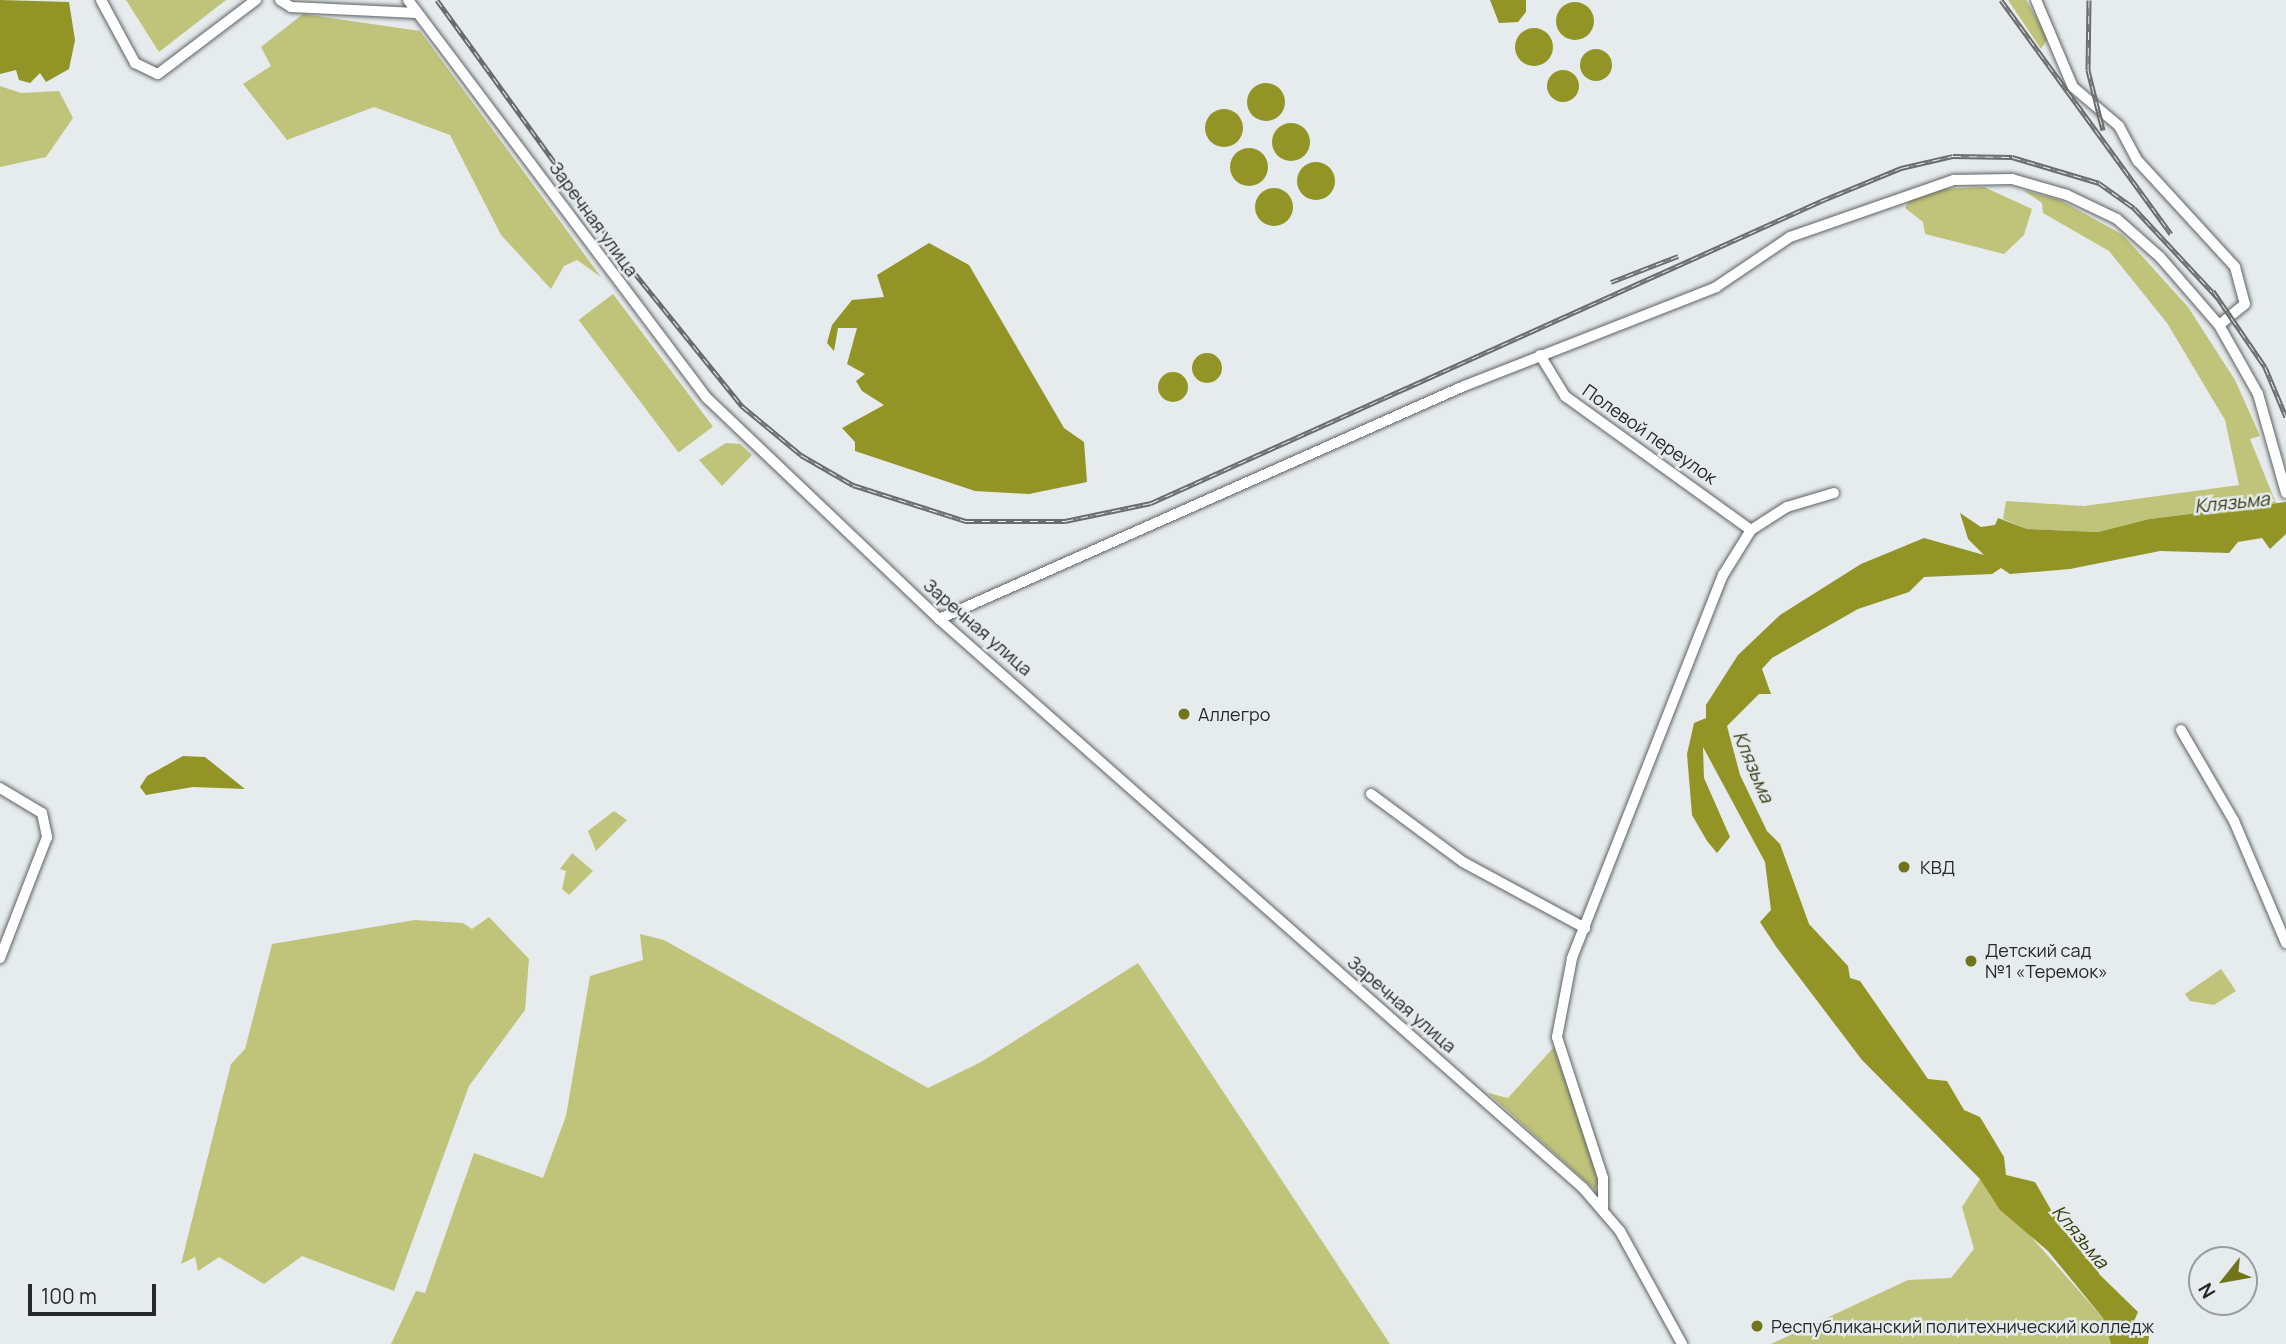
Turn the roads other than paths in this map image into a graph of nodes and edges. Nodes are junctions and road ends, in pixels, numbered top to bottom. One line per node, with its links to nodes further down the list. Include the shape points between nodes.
1 (101, 0): 2 (street, via 135,63 158,74)
2 (257, 0)
3 (280, 0): 6 (street, via 291,7)
4 (408, 0): 6 (street, Заречная улица)
5 (2036, 0): 7 (street, via 2073,87 2119,127 2138,161 2235,267 2245,304)
6 (417, 13): 12 (street, Заречная улица, via 707,398)
7 (2219, 325): 8 (street, via 2160,257 2107,213 2012,179 1978,179 1928,184 1790,237 1716,287); 10 (street, via 2258,394)
8 (1540, 355): 11 (street, Полевой переулок, via 1565,396); 12 (street)
9 (1834, 493): 11 (street, Заречная улица, via 1787,507)
10 (2286, 493)
11 (1751, 530): 16 (street, Заречная улица, via 1724,575 1671,695)
12 (939, 619): 19 (street, Заречная улица)
13 (2181, 730): 17 (street, via 2234,821)
14 (0, 788): 18 (street, via 35,806 47,837)
15 (1371, 794): 16 (street, via 1463,862)
16 (1586, 928): 19 (street, Заречная улица, via 1572,958 1557,1037 1603,1178)
17 (2286, 943)
18 (0, 958)
19 (1603, 1209): 20 (street, Заречная улица)
20 (1682, 1344)

